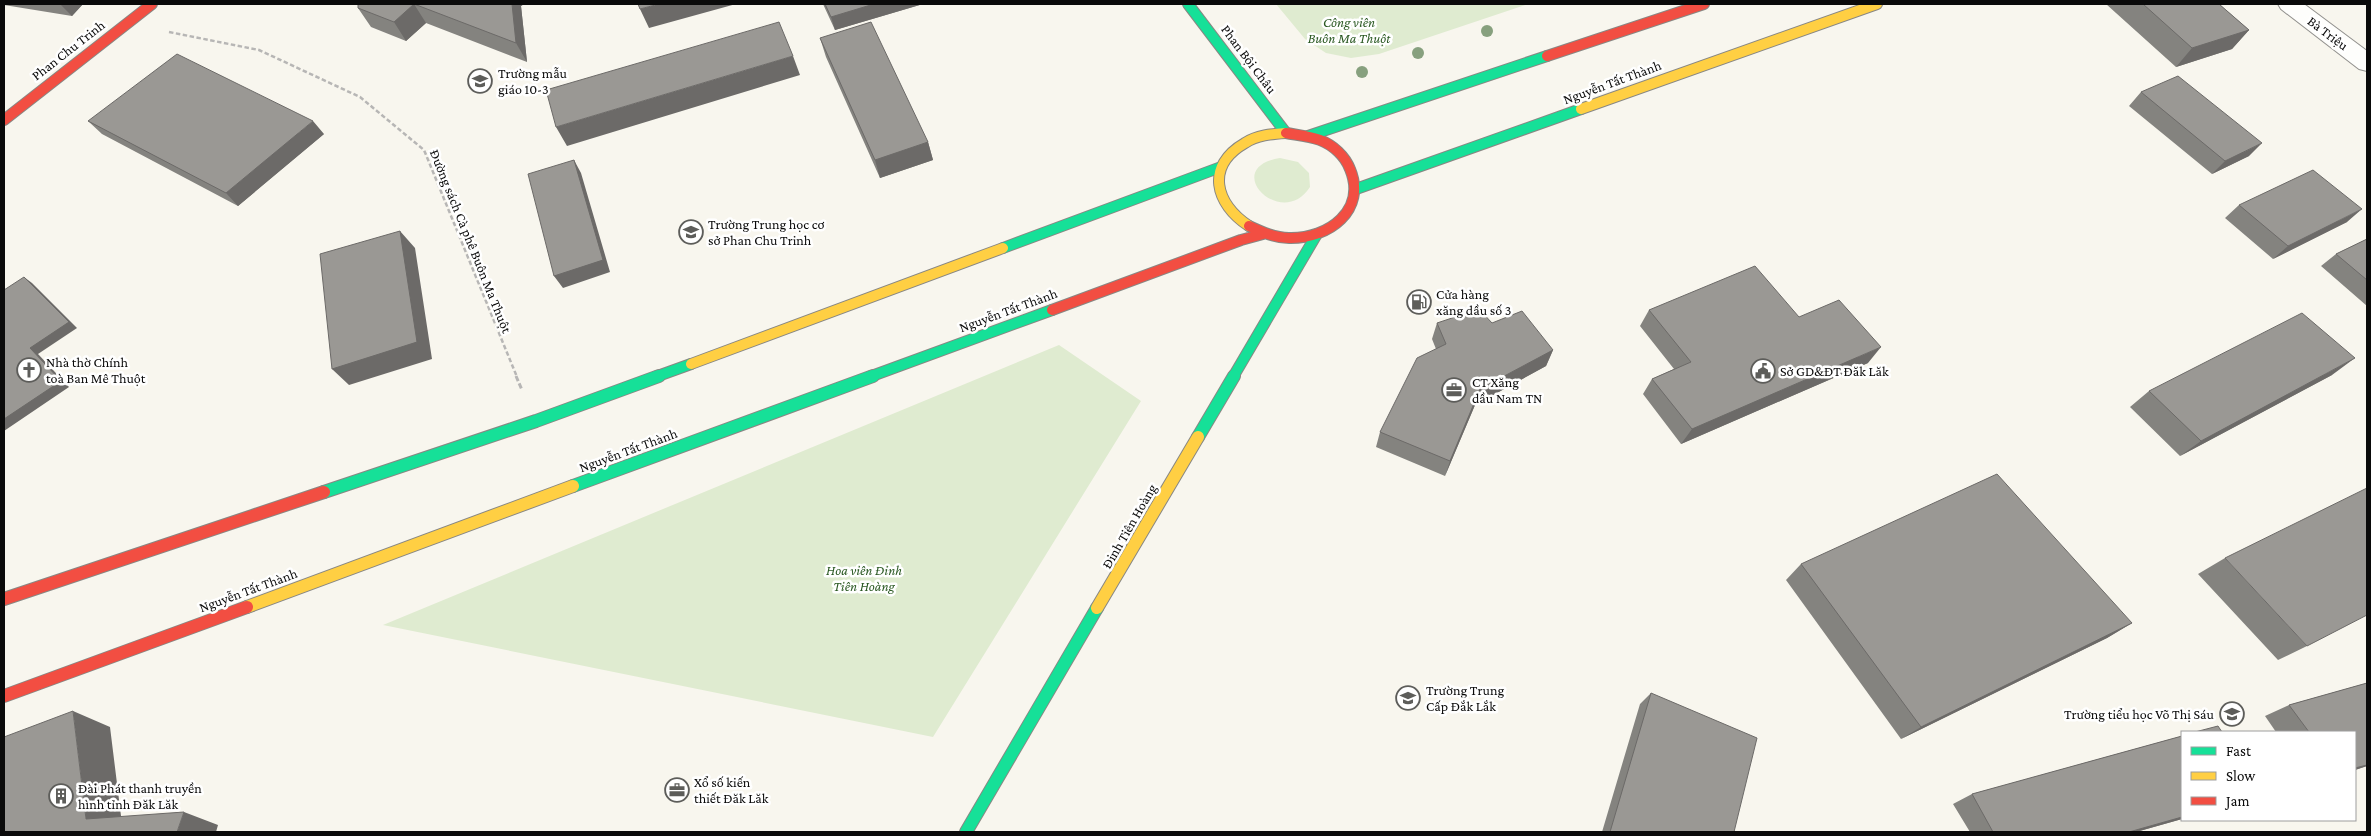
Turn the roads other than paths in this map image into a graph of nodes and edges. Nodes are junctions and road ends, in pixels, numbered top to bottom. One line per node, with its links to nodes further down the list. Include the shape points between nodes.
1 (152, 4): 7 (main road, Phan Chu Trinh)
2 (1188, 4): 8 (main road, Phan Bội Châu)
3 (1704, 4): 9 (main road)
4 (1877, 4): 11 (main road, Nguyễn Tất Thành)
5 (2289, 4): 6 (street, Bà Triệu)
6 (2367, 63)
7 (4, 120)
8 (1286, 133): 9 (main road); 10 (main road, via 1264,135 1244,143)
9 (1308, 136): 11 (main road, via 1325,142 1342,155 1354,171)
10 (1221, 167): 12 (main road, via 1218,191 1223,203 1232,216); 14 (main road, via 536,421)
11 (1356, 189): 13 (main road, via 1354,203 1346,216 1333,227)
12 (1263, 234): 13 (main road, via 1281,238); 15 (main road, Nguyễn Tất Thành)
13 (1316, 234): 16 (main road, Đinh Tiên Hoàng)
14 (4, 599)
15 (4, 696)
16 (966, 832)

